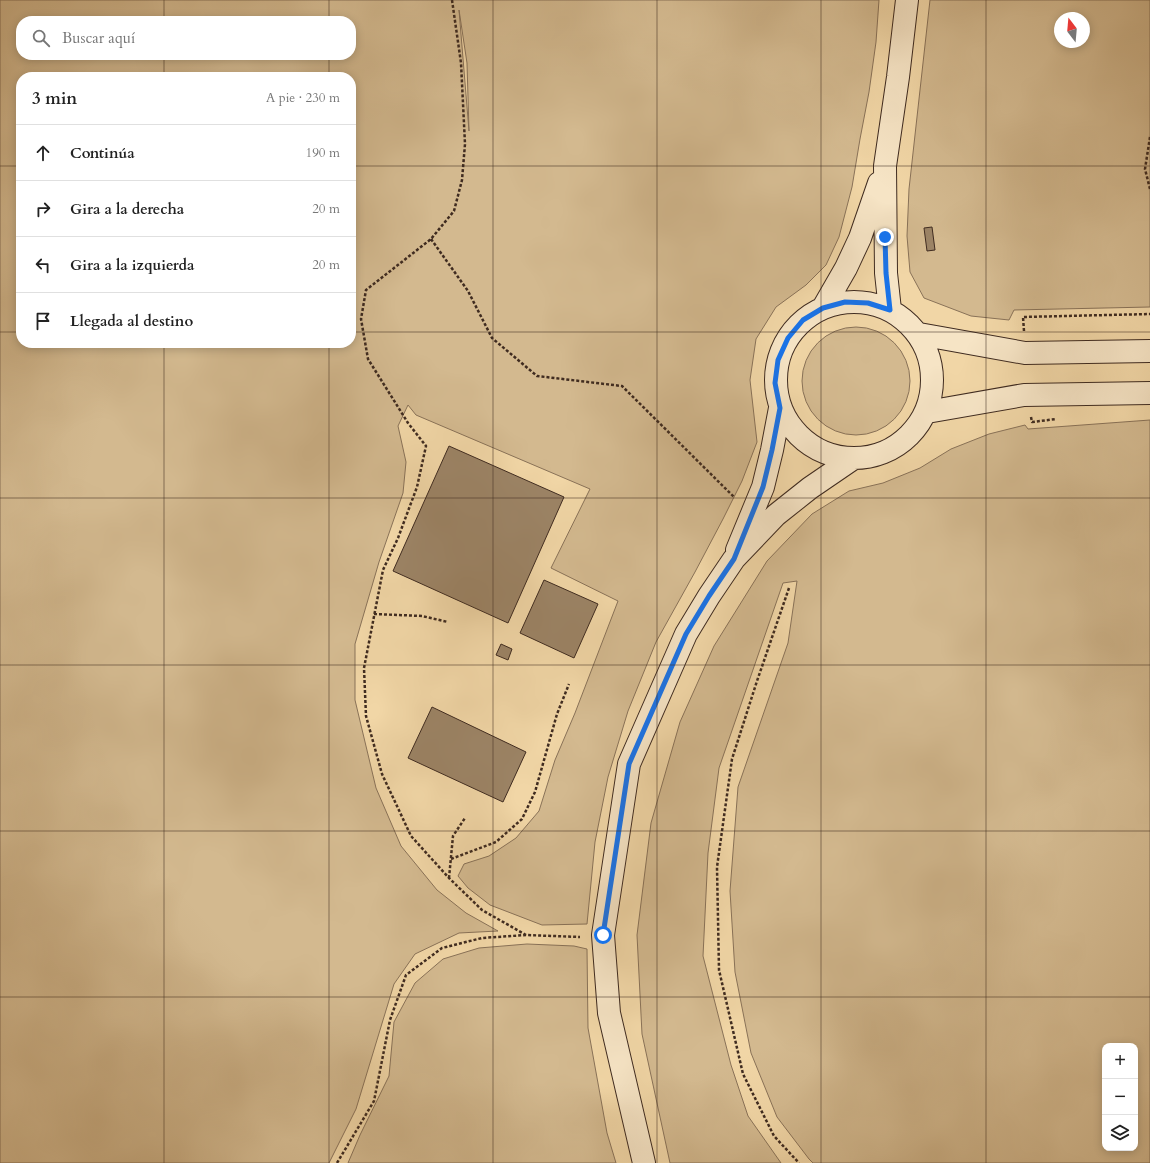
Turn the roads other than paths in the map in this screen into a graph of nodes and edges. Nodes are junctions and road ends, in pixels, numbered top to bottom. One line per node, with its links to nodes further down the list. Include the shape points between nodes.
1 (907, 0): 2 (main road)
2 (885, 166): 3 (main road, via 860,238); 4 (main road, via 886,273)
3 (823, 308): 4 (main road, via 845,302 861,302); 8 (main road, via 803,320 788,338 778,360 775,383)
4 (890, 310): 5 (main road)
5 (919, 334): 6 (main road, via 1025,353); 9 (main road, via 932,366 933,386)
6 (1150, 351)
7 (1150, 393): 9 (main road, via 1024,395)
8 (780, 408): 10 (main road, via 796,434 821,452); 11 (main road, via 763,487)
9 (927, 412): 10 (main road, via 914,432 896,447 874,457)
10 (851, 460): 11 (main road, via 776,515)
11 (734, 559): 12 (main road, via 686,634 629,764 603,935 608,1013)
12 (644, 1163)

